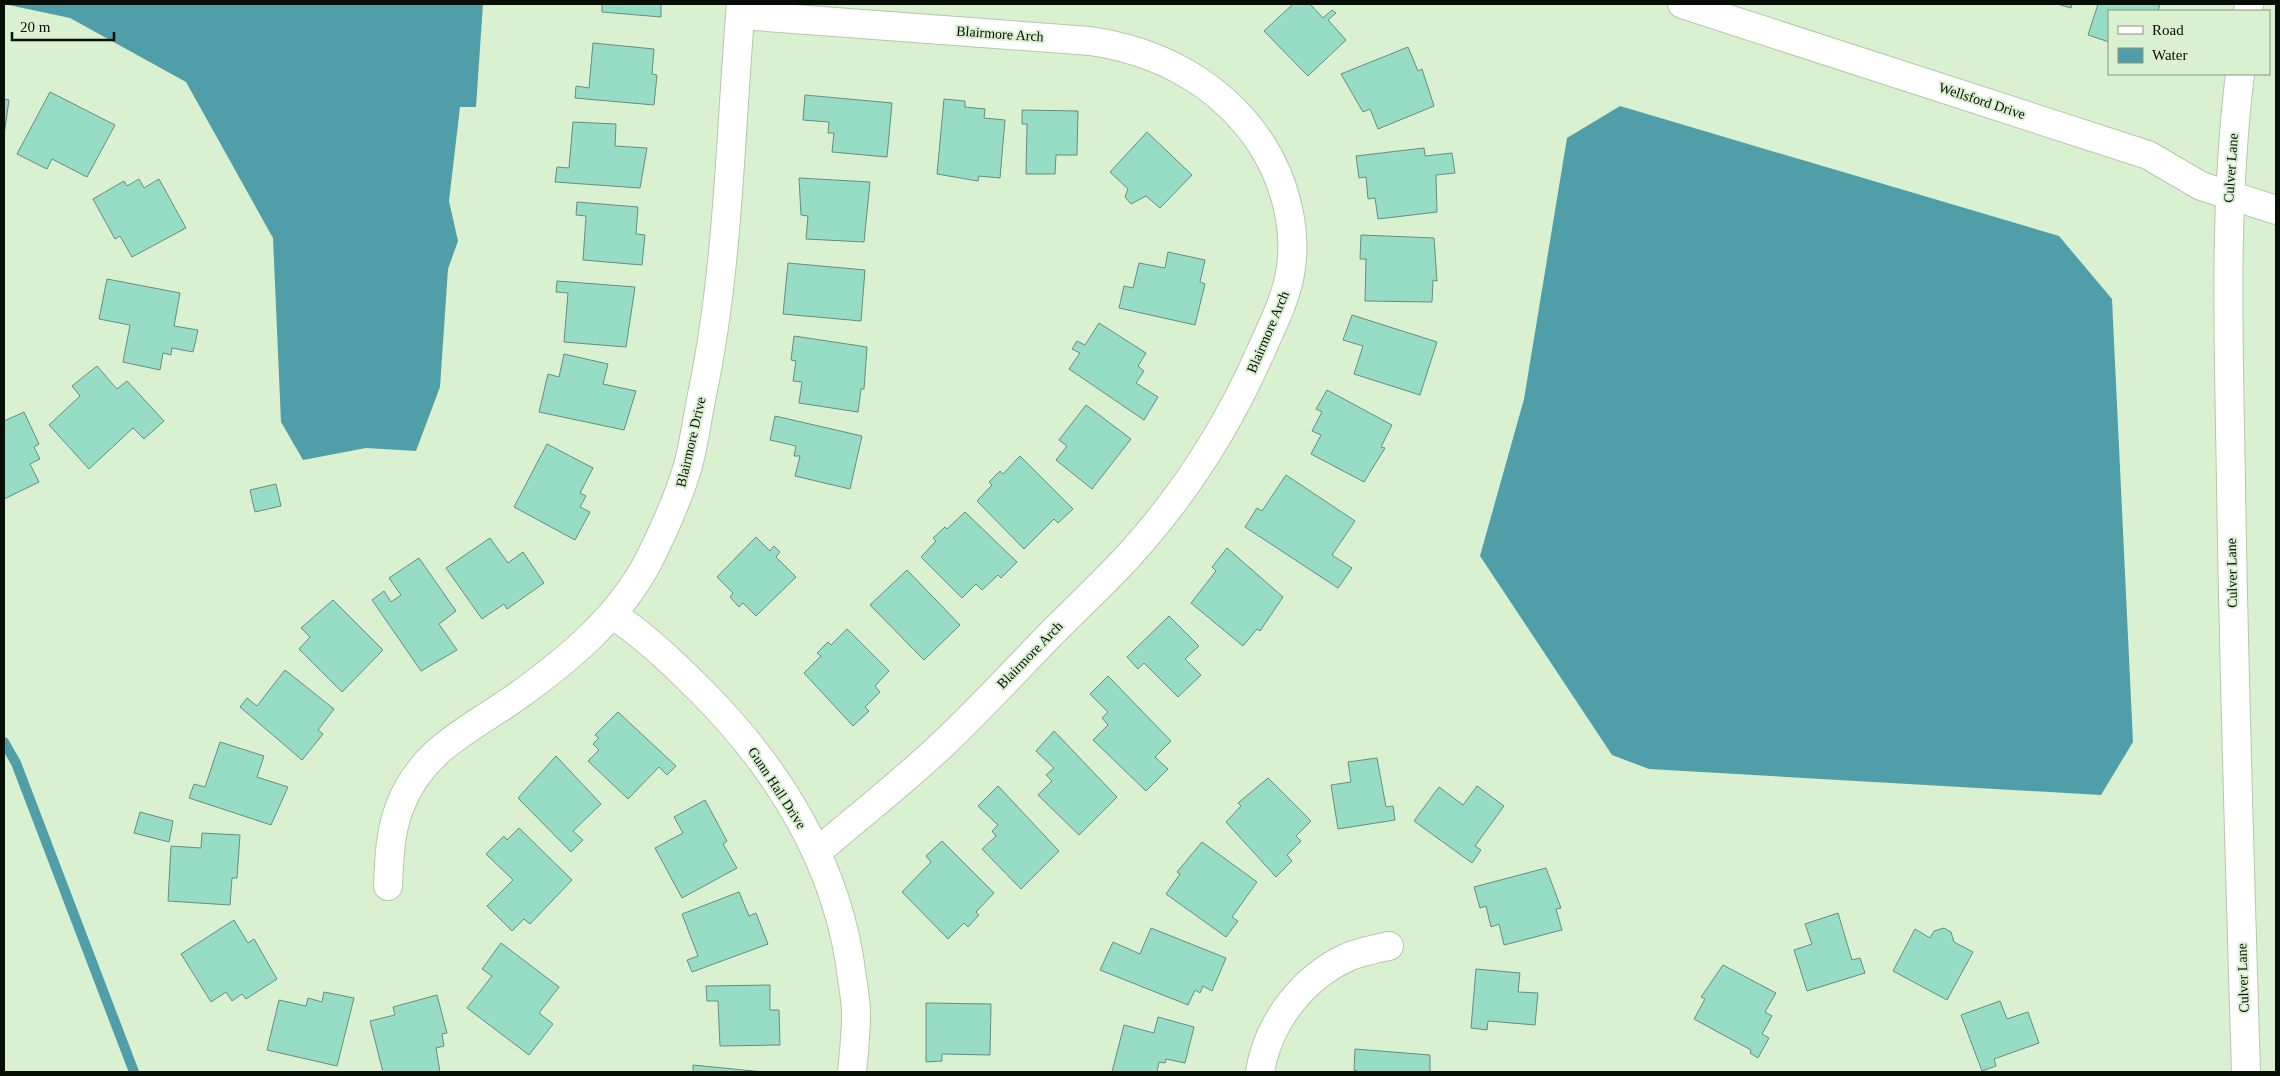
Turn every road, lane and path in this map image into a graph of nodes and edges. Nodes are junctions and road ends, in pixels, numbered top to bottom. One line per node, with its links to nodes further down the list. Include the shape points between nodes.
1 (1682, 4): 4 (street, Wellsford Drive, via 2148,155 2201,186)
2 (740, 10): 6 (street, Blairmore Drive, via 725,243 710,356 690,458 672,512 646,565); 7 (street, Blairmore Arch, via 1090,41 1115,44 1156,57 1193,76 1248,124 1269,156 1284,193 1291,231 1291,270 1286,293 1252,371 1214,440 1141,543 942,745)
3 (2240, 75): 4 (street, Culver Lane)
4 (2229, 195): 5 (street, Wellsford Drive); 12 (street, Culver Lane, via 2227,260 2234,676)
5 (2276, 210)
6 (612, 614): 7 (street, Gunn Hall Drive, via 662,653 725,715 762,760); 8 (street, Blairmore Drive, via 584,643 519,695 448,741 432,756 400,806 390,842)
7 (817, 852): 10 (street, Gunn Hall Drive, via 834,895 849,954 856,1014)
8 (388, 886)
9 (1389, 946): 11 (street, via 1348,957 1324,970 1298,993 1277,1022)
10 (852, 1072)
11 (1260, 1072)
12 (2246, 1072)

